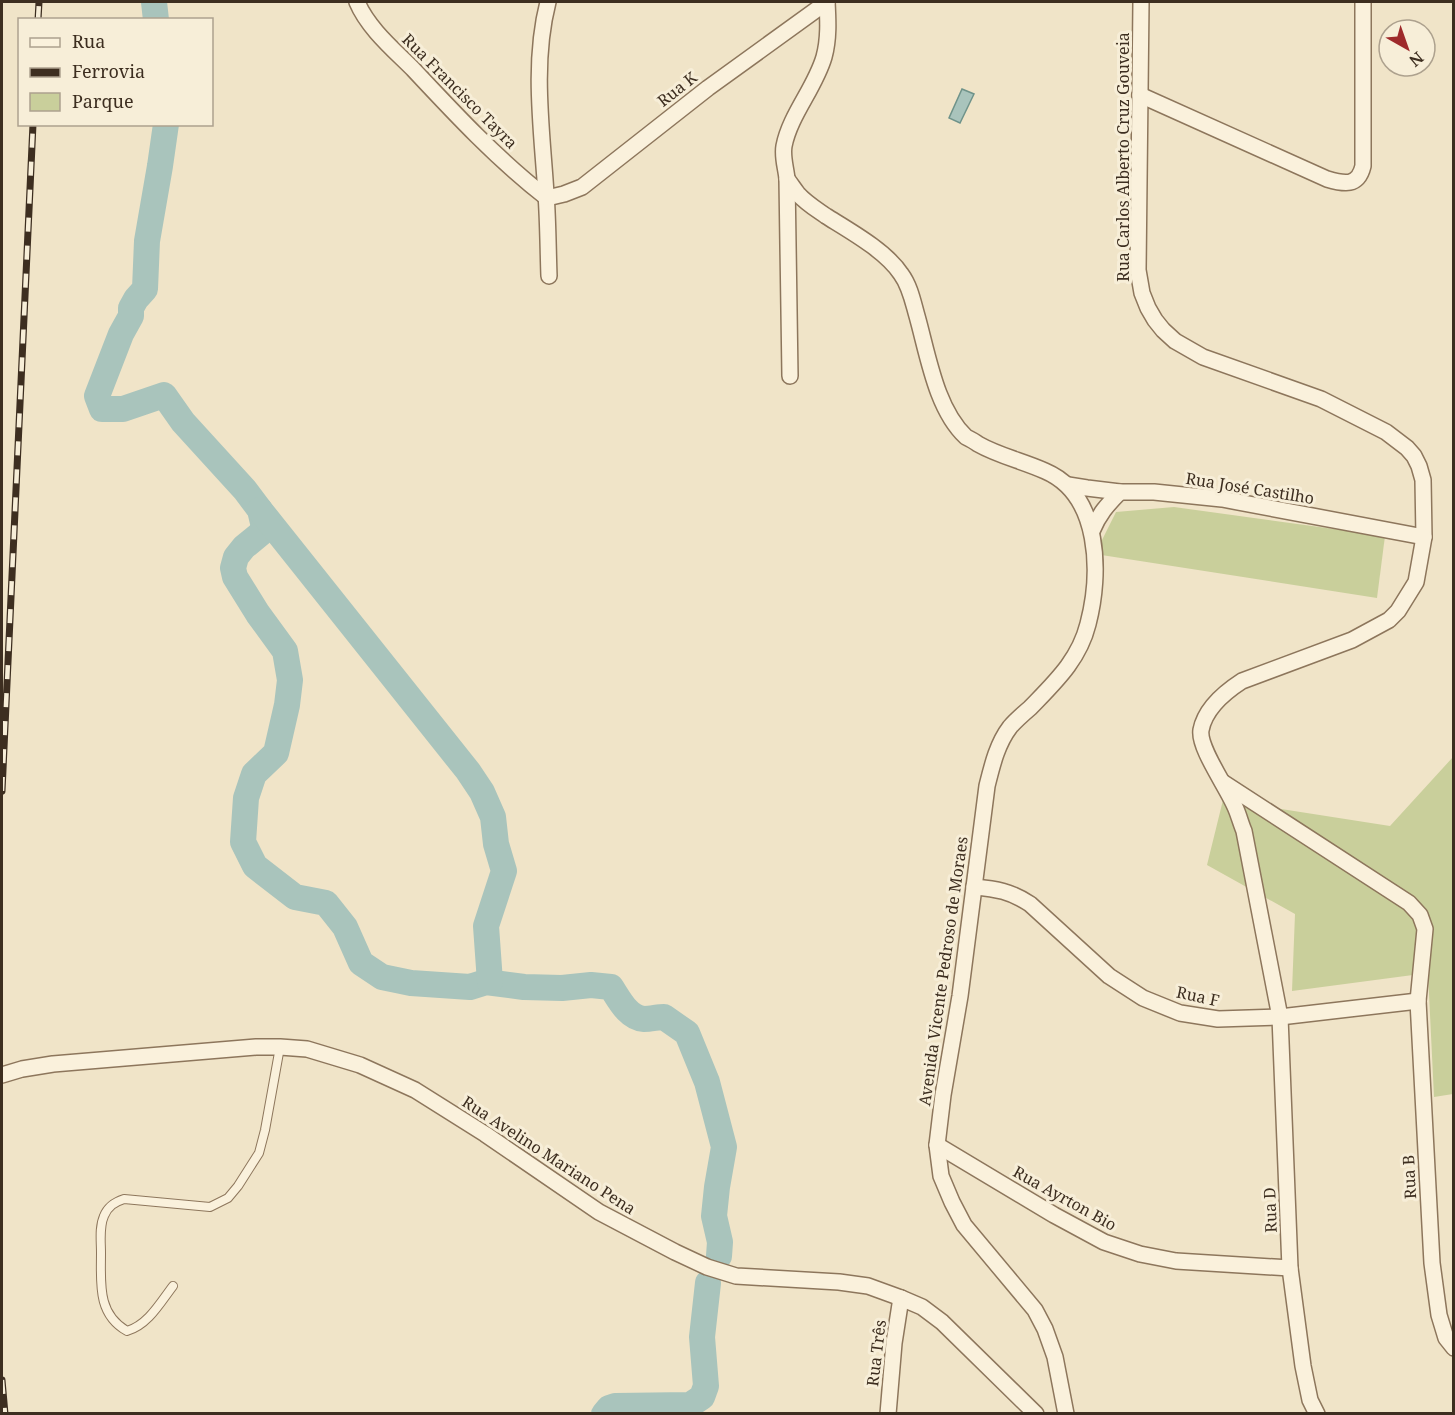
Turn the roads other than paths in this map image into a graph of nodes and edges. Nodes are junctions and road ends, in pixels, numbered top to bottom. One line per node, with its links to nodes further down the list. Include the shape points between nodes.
1 (357, 2): 8 (street, Rua Francisco Tayra, via 377,32 456,115)
2 (548, 2): 8 (street, via 539,71)
3 (827, 2): 7 (street, via 824,58 784,148); 8 (street, Rua K, via 708,88 582,187)
4 (1141, 2): 6 (street, Rua Carlos Alberto Cruz Gouveia)
5 (1363, 2): 6 (street, via 1363,166 1356,180 1340,183 1327,179)
6 (1140, 95): 14 (street, Rua Carlos Alberto Cruz Gouveia, via 1138,270 1142,293 1155,320 1175,341 1203,357 1321,399 1386,432 1407,448 1423,480)
7 (787, 179): 10 (street); 11 (street, Avenida Vicente Pedroso de Moraes, via 809,204 872,246 901,273 938,391 947,411 967,437 1047,471)
8 (547, 198): 9 (street)
9 (549, 276)
10 (790, 376)
11 (1068, 485): 12 (street, Rua José Castilho); 13 (street, Avenida Vicente Pedroso de Moraes)
12 (1120, 492): 13 (street, via 1105,507); 14 (street, Rua José Castilho, via 1222,500)
13 (1092, 531): 16 (street, Avenida Vicente Pedroso de Moraes, via 1095,595 1081,648 1059,678 1010,727 995,755 987,786)
14 (1424, 537): 15 (street, Rua Carlos Alberto Cruz Gouveia, via 1416,582 1389,620 1344,643 1242,681 1216,703 1201,731 1204,747)
15 (1222, 781): 17 (street, Rua B, via 1409,903 1420,915 1425,929); 18 (street, Rua Carlos Alberto Cruz Gouveia, via 1244,831)
16 (974, 887): 18 (street, Rua F, via 1015,894 1109,976 1152,1002 1180,1013 1218,1019); 21 (street, Avenida Vicente Pedroso de Moraes)
17 (1418, 1001): 18 (street, Rua F); 25 (street, Rua B, via 1432,1263 1439,1315 1446,1338)
18 (1280, 1017): 22 (street, Rua D)
19 (280, 1047): 20 (street, Rua Avelino Mariano Pena, via 53,1064); 23 (lane, via 259,1153 228,1198 210,1207 124,1198 112,1204 104,1216 101,1292 105,1306 120,1327 127,1331 136,1329); 24 (street, Rua Avelino Mariano Pena, via 307,1049 360,1065 415,1090 599,1212 707,1267 736,1276 867,1286)
20 (2, 1075)
21 (938, 1145): 22 (street, Rua Ayrton Bio, via 1104,1242 1176,1261); 29 (street, Avenida Vicente Pedroso de Moraes, via 941,1176 964,1225 1035,1310 1045,1329)
22 (1290, 1268): 26 (street, Rua D)
23 (173, 1286)
24 (901, 1298): 27 (street, Rua Três); 28 (street, Rua Avelino Mariano Pena, via 942,1322)
25 (1454, 1348)
26 (1313, 1406)
27 (888, 1413)
28 (1036, 1413)
29 (1066, 1413)

